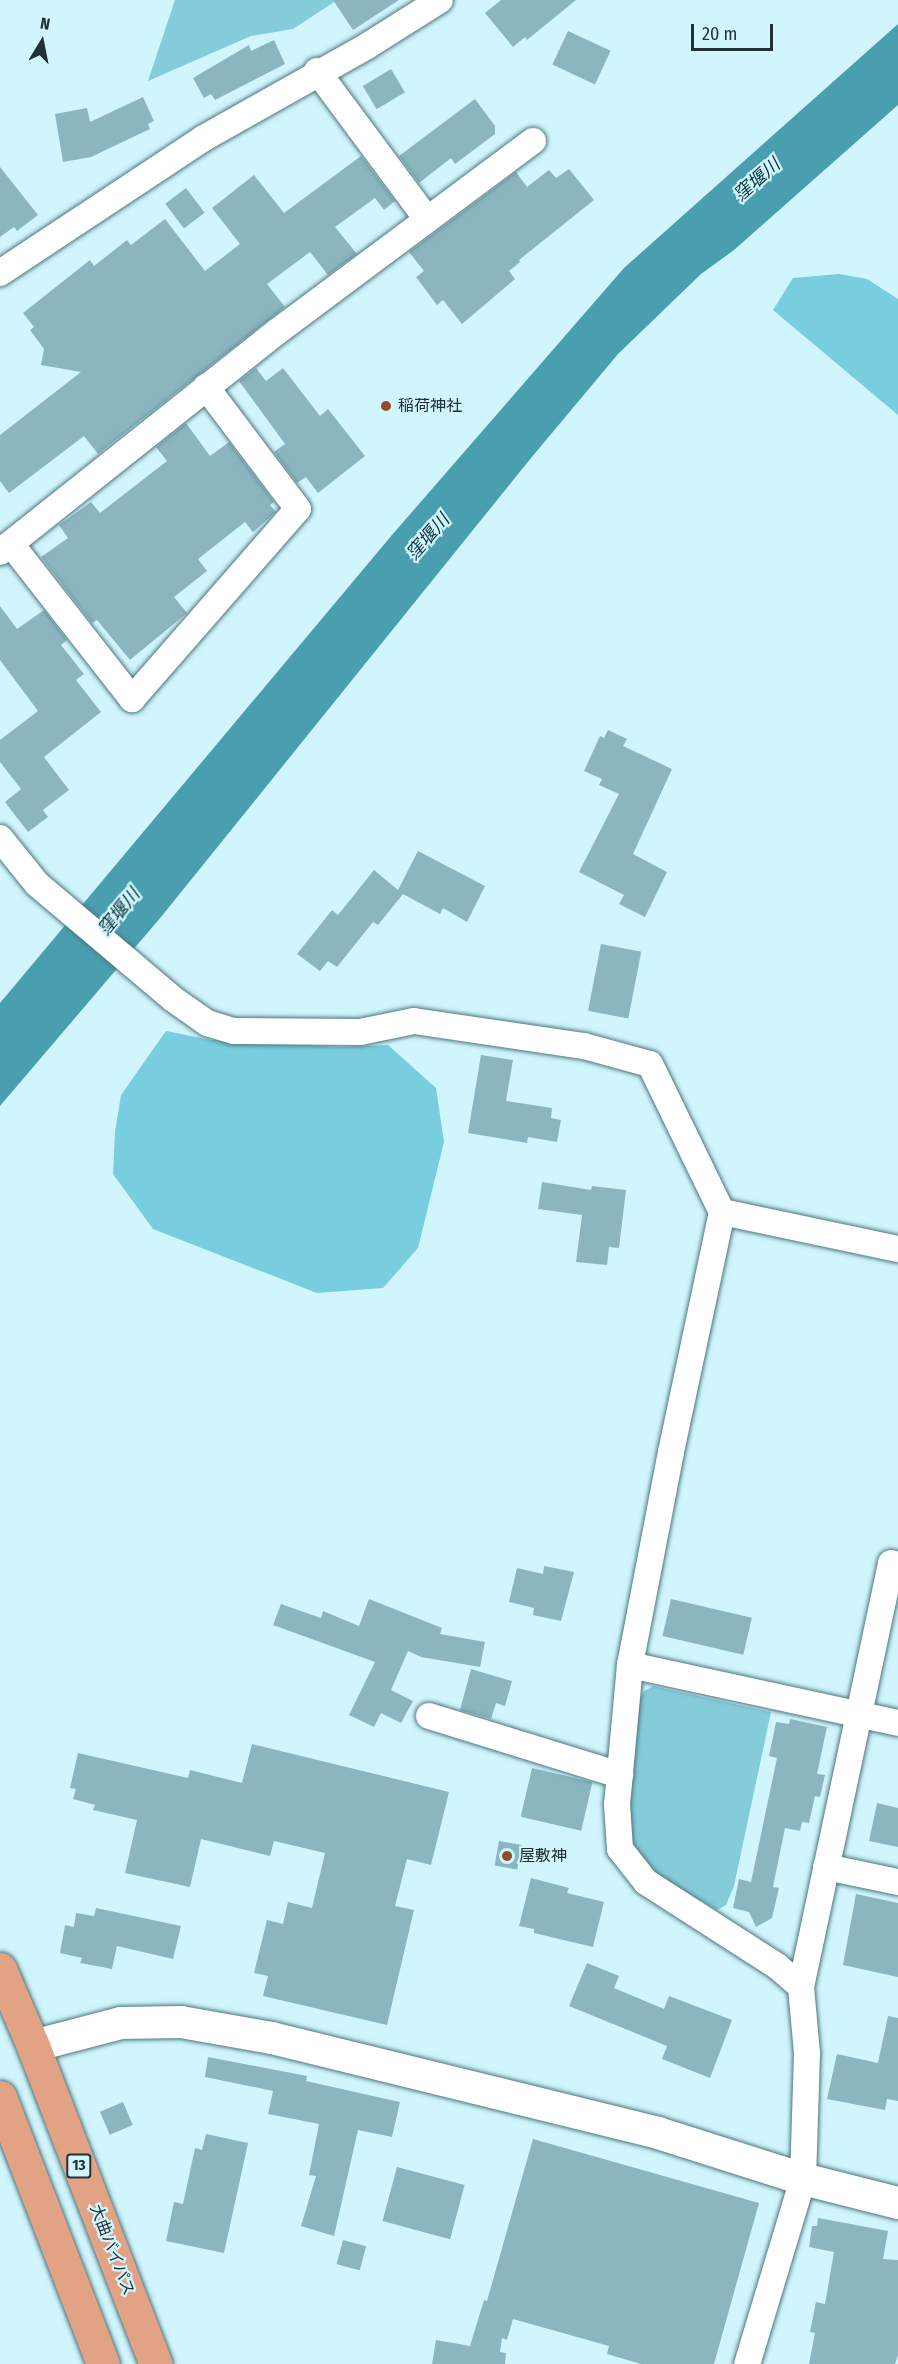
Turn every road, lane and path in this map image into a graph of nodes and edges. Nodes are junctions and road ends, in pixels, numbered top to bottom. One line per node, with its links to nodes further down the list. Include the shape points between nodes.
1 (440, 0): 2 (street, via 367,46)
2 (317, 71): 4 (street); 5 (street, via 204,138)
3 (533, 141): 4 (street)
4 (427, 219): 6 (street)
5 (0, 273)
6 (206, 387): 7 (street); 7 (street, via 298,509 132,699)
7 (6, 548)
8 (0, 838): 9 (street, via 38,884 172,999 207,1023 234,1031 360,1032 414,1021 584,1046 650,1064)
9 (722, 1212): 10 (street); 12 (street)
10 (898, 1249)
11 (898, 1565): 13 (street, via 891,1563)
12 (630, 1665): 13 (street); 16 (street)
13 (858, 1714): 15 (street); 17 (street)
14 (429, 1716): 16 (street)
15 (898, 1723)
16 (620, 1775): 20 (street, via 620,1849 646,1882 777,1966)
17 (826, 1867): 18 (street); 20 (street)
18 (898, 1882)
19 (0, 1969): 21 (highway, 大曲バイパス / 13)
20 (801, 1987): 23 (street, via 807,2053)
21 (33, 2046): 23 (street, via 121,2023 192,2024 272,2038 658,2133); 26 (highway, 大曲バイパス / 13)
22 (0, 2097): 25 (highway)
23 (803, 2178): 24 (street); 27 (street)
24 (898, 2203)
25 (103, 2364)
26 (156, 2364)
27 (747, 2364)

